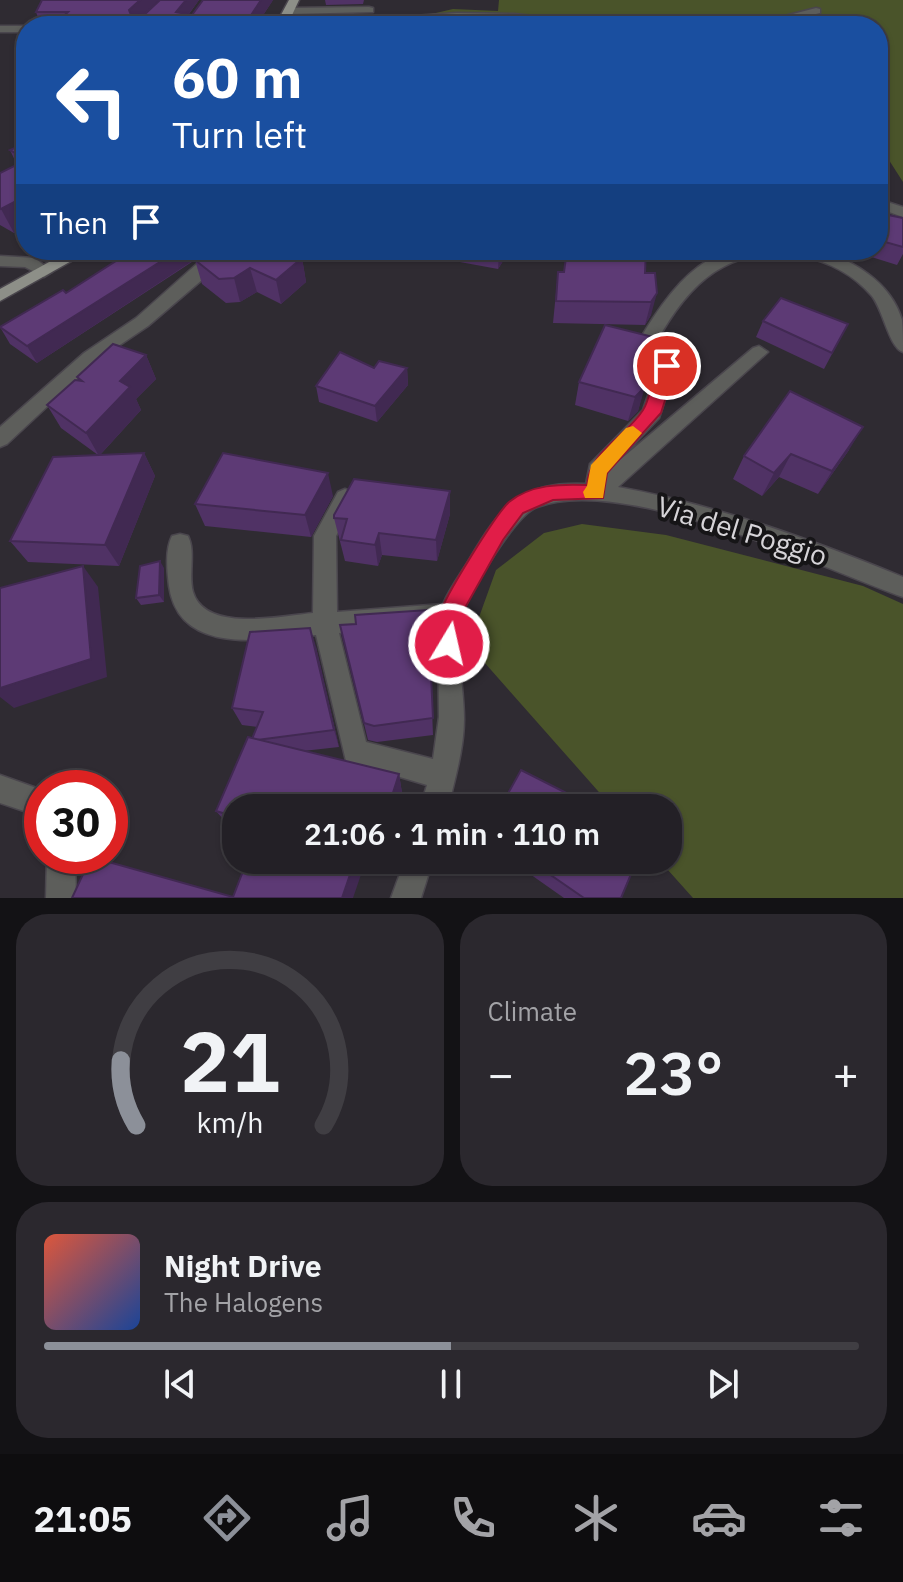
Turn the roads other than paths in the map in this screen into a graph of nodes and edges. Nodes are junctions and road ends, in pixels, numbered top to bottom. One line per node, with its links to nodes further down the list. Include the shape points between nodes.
1 (371, 5): 2 (street)
2 (291, 6)
3 (816, 11): 6 (street)
4 (439, 16): 5 (street)
5 (516, 16)
6 (795, 16)
7 (65, 260): 12 (main road)
8 (214, 260): 17 (street, via 142,322 90,357)
9 (725, 260): 18 (street, via 679,296 652,334 667,366 652,413 597,470)
10 (831, 260): 15 (street, via 876,290)
11 (0, 261): 12 (street, via 29,262)
12 (44, 272): 13 (main road)
13 (0, 296)
14 (903, 318): 15 (street)
15 (901, 342)
16 (759, 352): 18 (street)
17 (0, 439)
18 (596, 493): 21 (street, Via del Poggio, via 693,510 826,554); 22 (street, Via del Poggio, via 553,492 517,508 496,534)
19 (345, 498): 23 (street, via 325,536)
20 (180, 543): 23 (street, via 180,592 199,620 234,630)
21 (903, 587)
22 (451, 614): 23 (street); 24 (street, Via del Poggio, via 451,733)
23 (325, 623): 24 (street, via 355,752)
24 (441, 775): 26 (street, Via del Poggio)
25 (0, 789): 27 (street)
26 (437, 794)
27 (24, 797)
28 (61, 874): 30 (street)
29 (414, 874): 31 (street)
30 (61, 898)
31 (406, 898)

